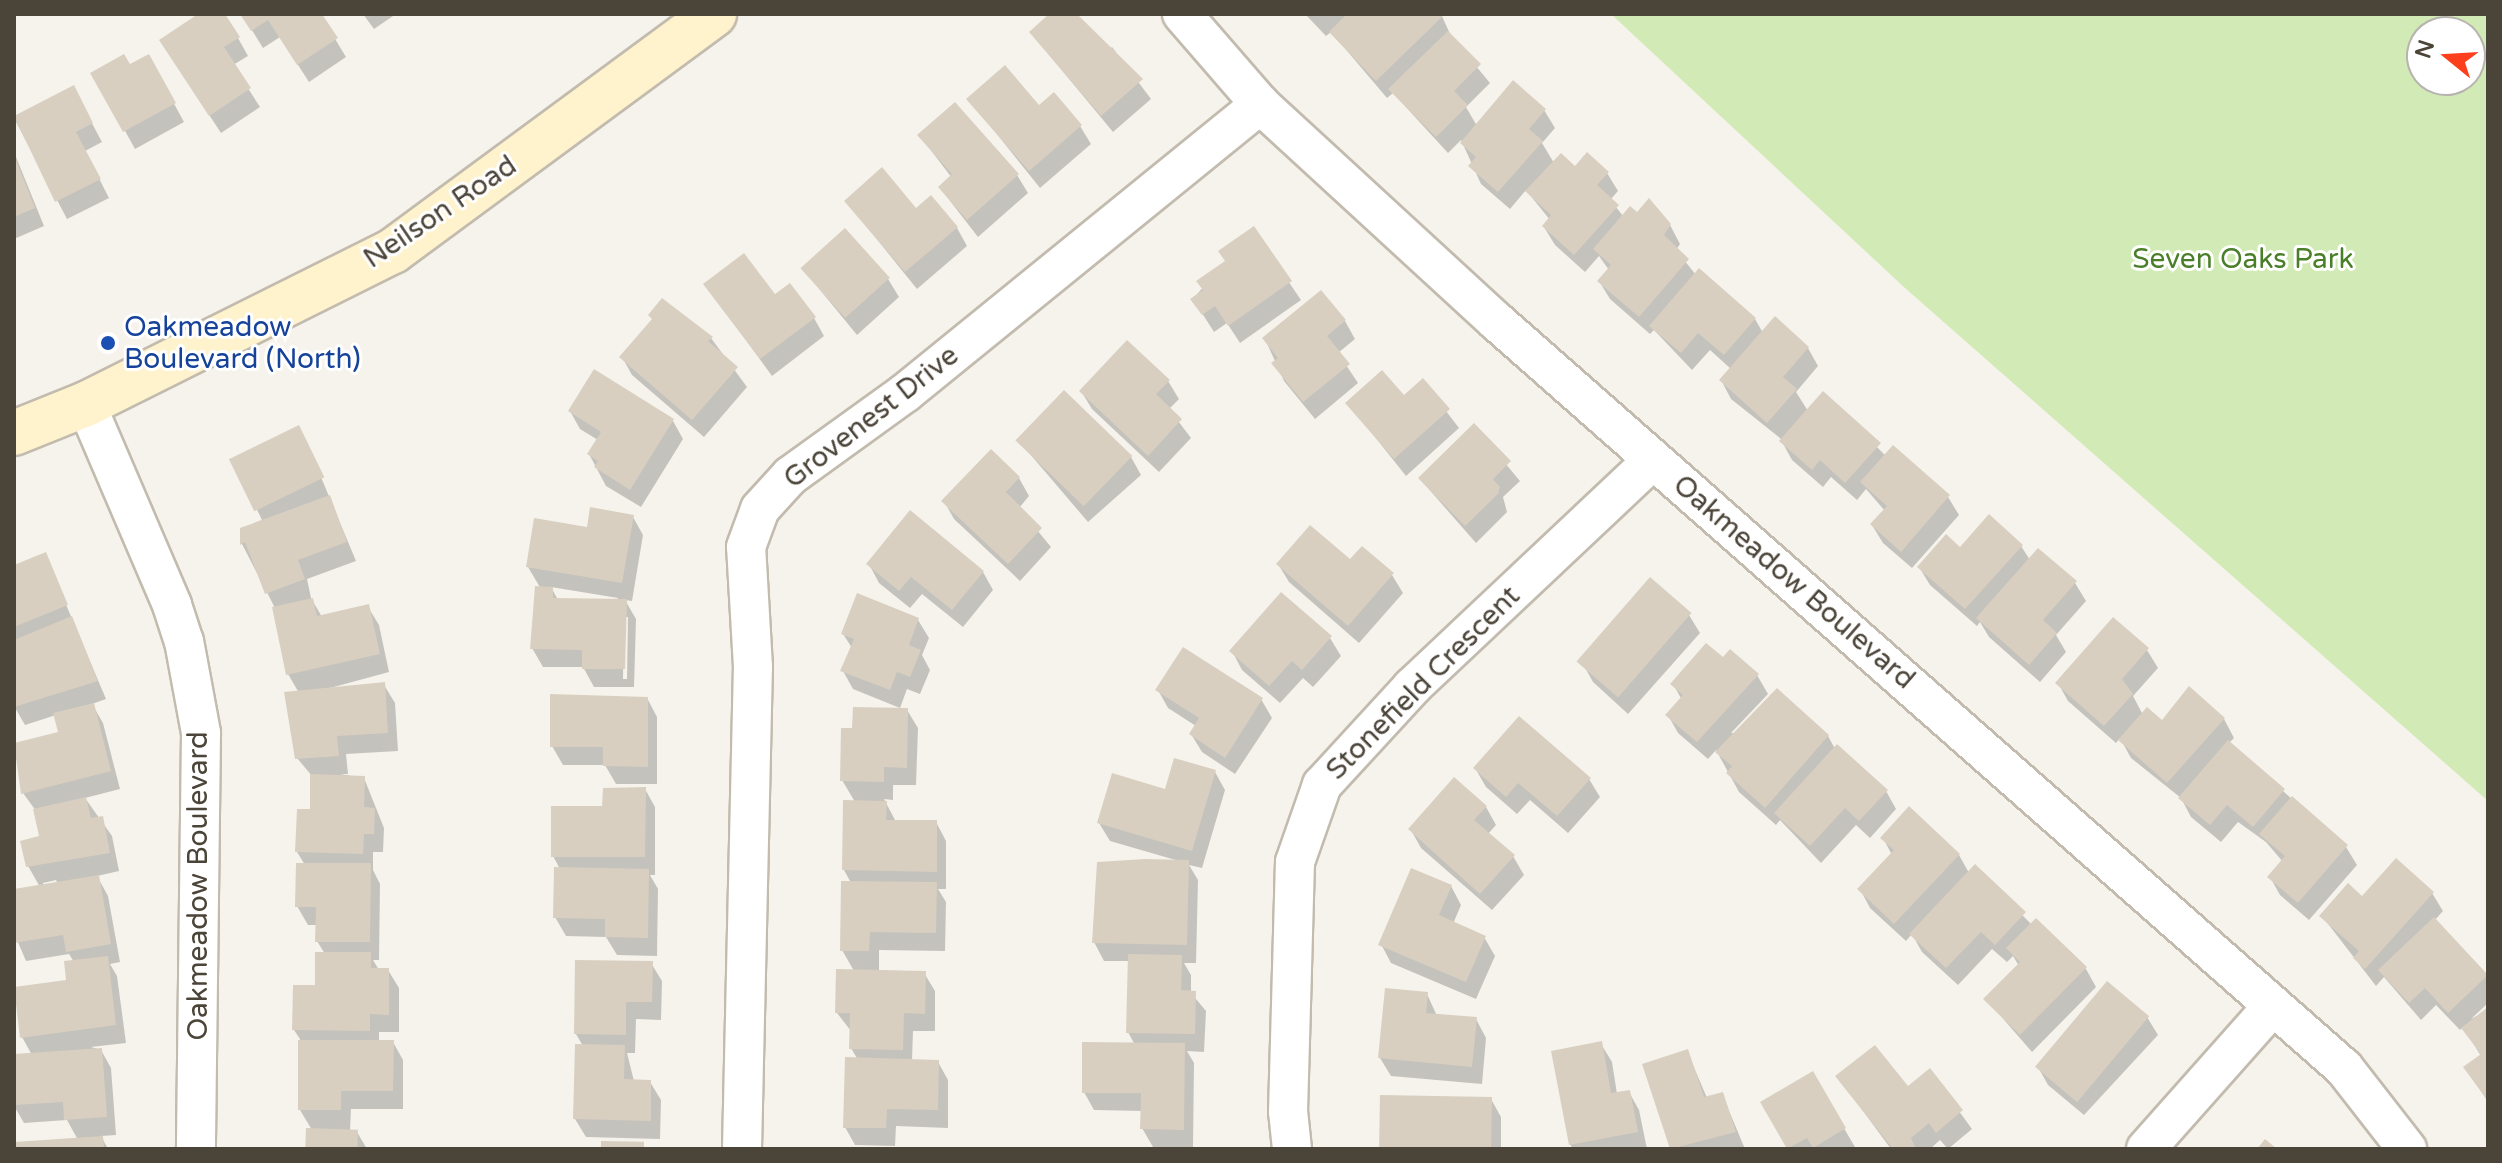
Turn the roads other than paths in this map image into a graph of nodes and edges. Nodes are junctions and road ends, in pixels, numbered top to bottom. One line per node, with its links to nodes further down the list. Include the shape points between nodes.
1 (714, 14): 4 (main road, Neilson Road, via 393,251)
2 (1182, 14): 3 (street, Oakmeadow Boulevard)
3 (1260, 104): 6 (street, Oakmeadow Boulevard); 9 (street, Grovenest Drive, via 905,393 790,476 760,509 746,547 753,667)
4 (86, 404): 5 (main road, Neilson Road); 8 (street, Oakmeadow Boulevard, via 176,617 201,733)
5 (14, 433)
6 (1653, 460): 7 (street, Oakmeadow Boulevard); 10 (street, Stonefield Crescent, via 1403,696 1322,785 1295,862 1288,1112)
7 (2273, 1006): 11 (street); 12 (street, Oakmeadow Boulevard, via 2344,1068)
8 (196, 1149)
9 (742, 1149)
10 (1292, 1149)
11 (2146, 1149)
12 (2407, 1149)

